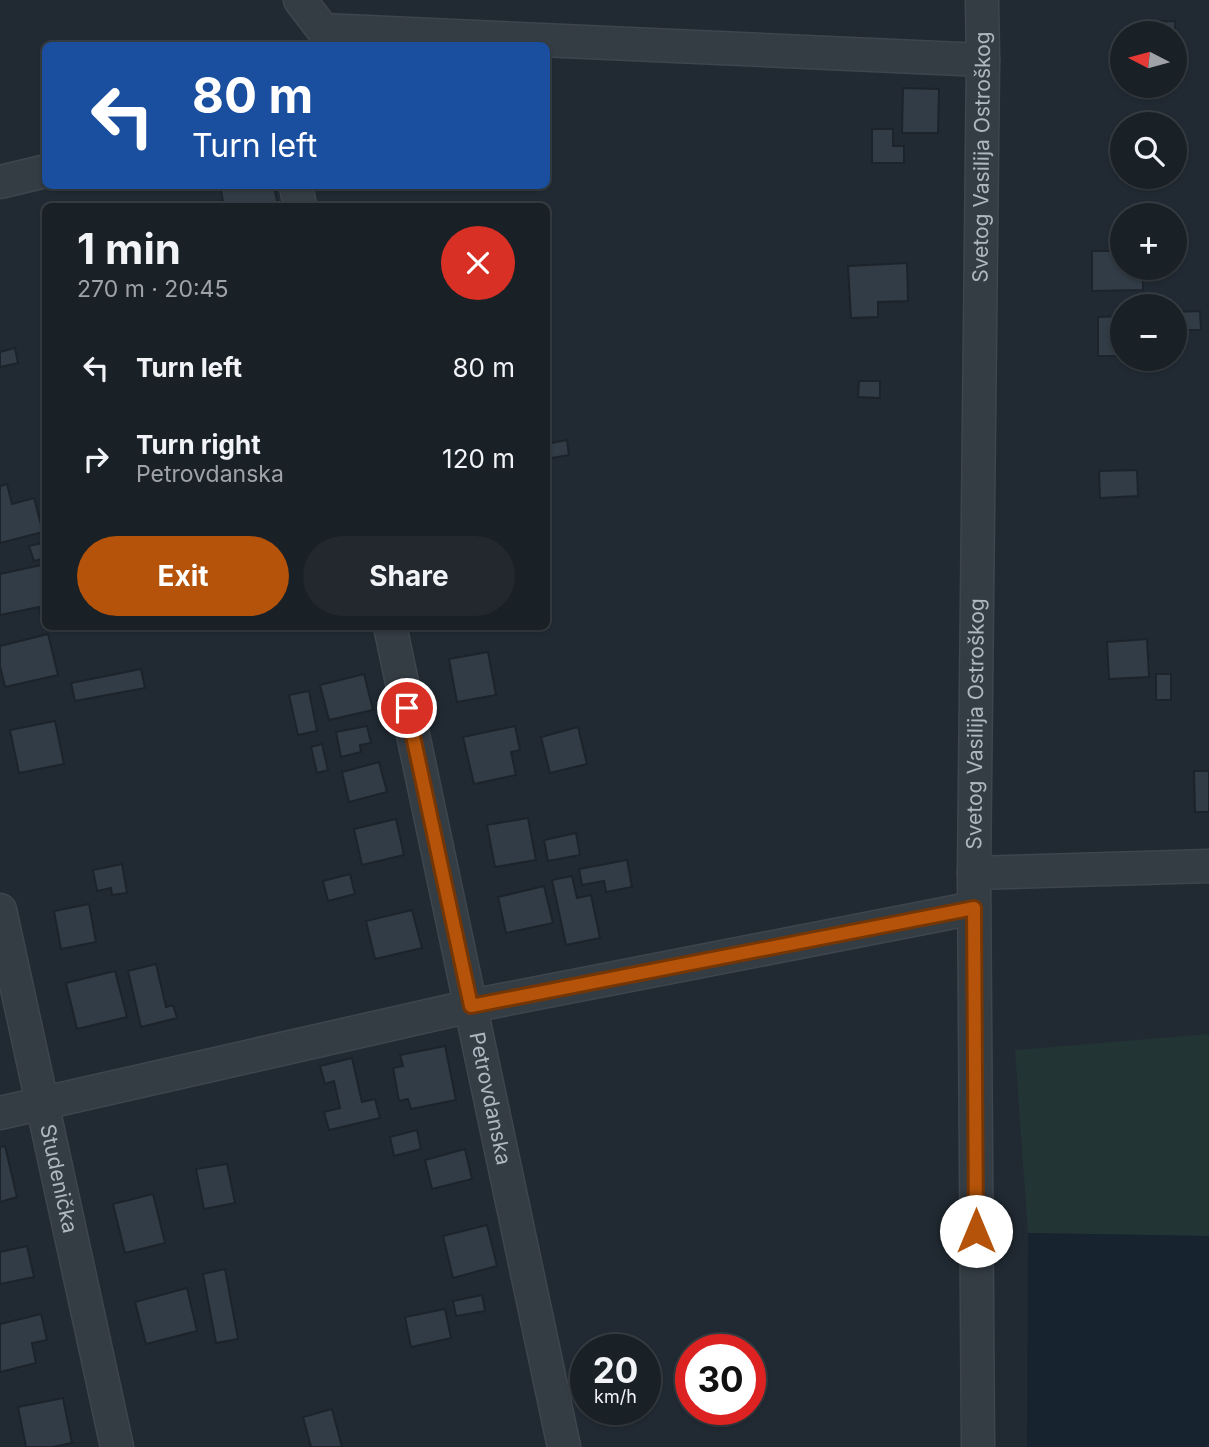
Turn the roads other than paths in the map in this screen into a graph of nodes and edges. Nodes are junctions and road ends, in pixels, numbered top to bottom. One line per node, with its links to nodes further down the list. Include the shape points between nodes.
1 (300, 0): 3 (street)
2 (982, 0): 6 (street, Svetog Vasilija Ostroškog)
3 (320, 38): 4 (street)
4 (441, 42)
5 (550, 46): 6 (street)
6 (983, 60): 11 (street, Svetog Vasilija Ostroškog)
7 (42, 172): 8 (street)
8 (0, 182)
9 (391, 630): 14 (street, Petrovdanska)
10 (1209, 866): 11 (street)
11 (974, 873): 12 (street, Svetog Vasilija Ostroškog)
12 (974, 908): 14 (street); 19 (street, Svetog Vasilija Ostroškog)
13 (0, 910): 15 (street, Studenička)
14 (471, 1006): 15 (street); 18 (street, Petrovdanska)
15 (43, 1103): 16 (street); 17 (street, Studenička)
16 (0, 1113)
17 (117, 1447)
18 (564, 1447)
19 (978, 1447)

